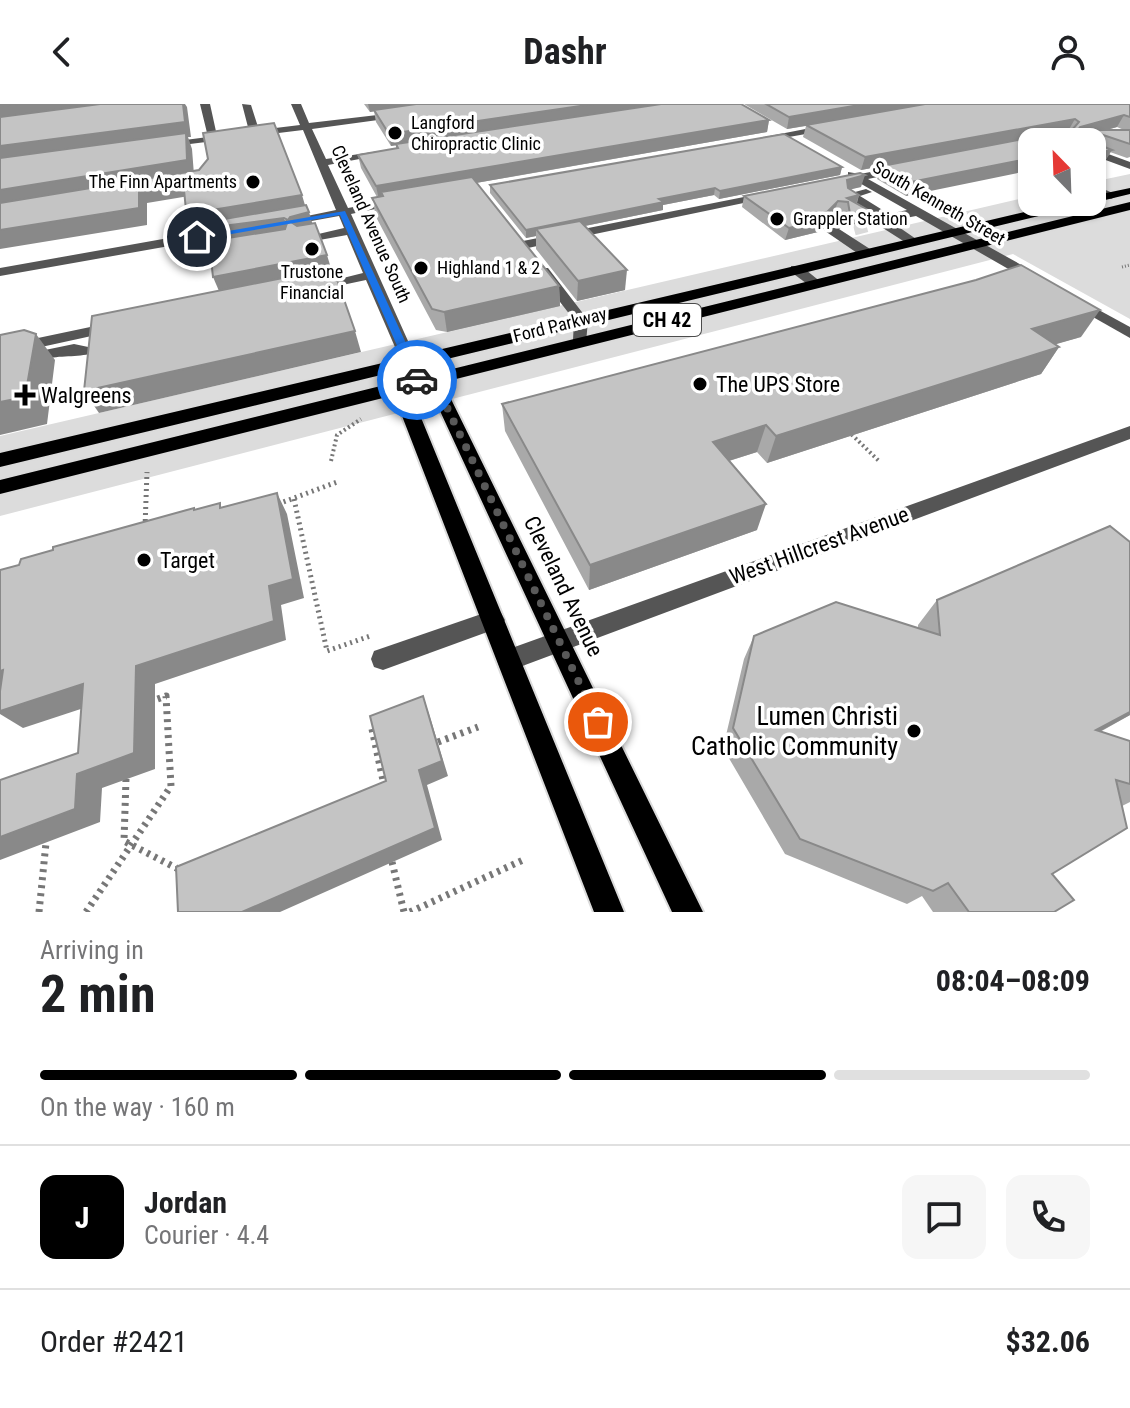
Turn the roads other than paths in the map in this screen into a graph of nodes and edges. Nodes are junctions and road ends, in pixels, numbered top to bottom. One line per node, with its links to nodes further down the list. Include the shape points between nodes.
1 (205, 104): 10 (street)
2 (296, 104): 5 (street, Cleveland Avenue South)
3 (246, 105): 8 (street)
4 (407, 109): 5 (street)
5 (305, 123): 8 (street); 17 (street, Cleveland Avenue South)
6 (765, 124): 9 (street)
7 (842, 125): 9 (street)
8 (254, 130): 10 (street)
9 (785, 135): 11 (street); 13 (street)
10 (212, 139): 12 (street); 16 (street)
11 (742, 143)
12 (154, 144)
13 (806, 148)
14 (391, 153): 17 (street)
15 (1106, 157): 19 (street)
16 (203, 161)
17 (322, 163): 31 (street, Cleveland Avenue South)
18 (914, 166): 21 (street)
19 (1130, 166)
20 (845, 170): 21 (street, South Kenneth Street)
21 (858, 177): 22 (street, South Kenneth Street); 25 (street, via 829,188)
22 (878, 189): 25 (street); 32 (street, South Kenneth Street)
23 (1130, 191): 27 (main road)
24 (1106, 194): 27 (street)
25 (850, 195): 34 (street)
26 (782, 196): 44 (street)
27 (1111, 196): 28 (main road)
28 (1106, 197)
29 (416, 200): 31 (street)
30 (1130, 206): 43 (main road, Ford Parkway / CH 42)
31 (343, 212): 35 (street); 37 (street, Cleveland Avenue South)
32 (916, 212): 34 (street); 39 (street, South Kenneth Street)
33 (1021, 216): 39 (main road, Ford Parkway / CH 42)
34 (861, 222): 42 (street); 46 (street, via 829,228)
35 (270, 225)
36 (254, 227): 40 (street, via 238,224)
37 (351, 231): 41 (street); 49 (street, Cleveland Avenue South)
38 (513, 232): 44 (street)
39 (951, 232): 42 (main road, Ford Parkway / CH 42); 43 (street, South Kenneth Street)
40 (197, 237): 45 (street, via 205,255); 48 (street)
41 (303, 239)
42 (913, 241): 46 (main road, Ford Parkway / CH 42)
43 (975, 244): 50 (main road, Ford Parkway / CH 42); 54 (street, South Kenneth Street)
44 (523, 245): 52 (street)
45 (248, 250)
46 (865, 252): 47 (main road, Ford Parkway / CH 42)
47 (796, 269): 50 (street); 52 (main road, Ford Parkway / CH 42)
48 (0, 272)
49 (371, 275): 51 (street); 59 (street, Cleveland Avenue South)
50 (815, 283): 55 (main road, Ford Parkway / CH 42)
51 (293, 291)
52 (581, 320): 55 (street); 59 (main road, Ford Parkway / CH 42)
53 (123, 325): 56 (street)
54 (1130, 333)
55 (581, 340): 59 (main road, Ford Parkway / CH 42)
56 (0, 351)
57 (87, 351): 58 (street)
58 (0, 364)
59 (414, 371): 61 (main road, Ford Parkway / CH 42); 62 (main road, Ford Parkway / CH 42); 63 (main road, via 406,403); 64 (main road, Cleveland Avenue, via 441,395)
60 (1130, 432): 64 (street, West Hillcrest Avenue)
61 (0, 460)
62 (0, 487)
63 (493, 620): 65 (street); 66 (main road)
64 (559, 641): 66 (street, West Hillcrest Avenue); 68 (main road, Cleveland Avenue)
65 (383, 659)
66 (509, 660): 67 (main road)
67 (609, 912)
68 (688, 912)

